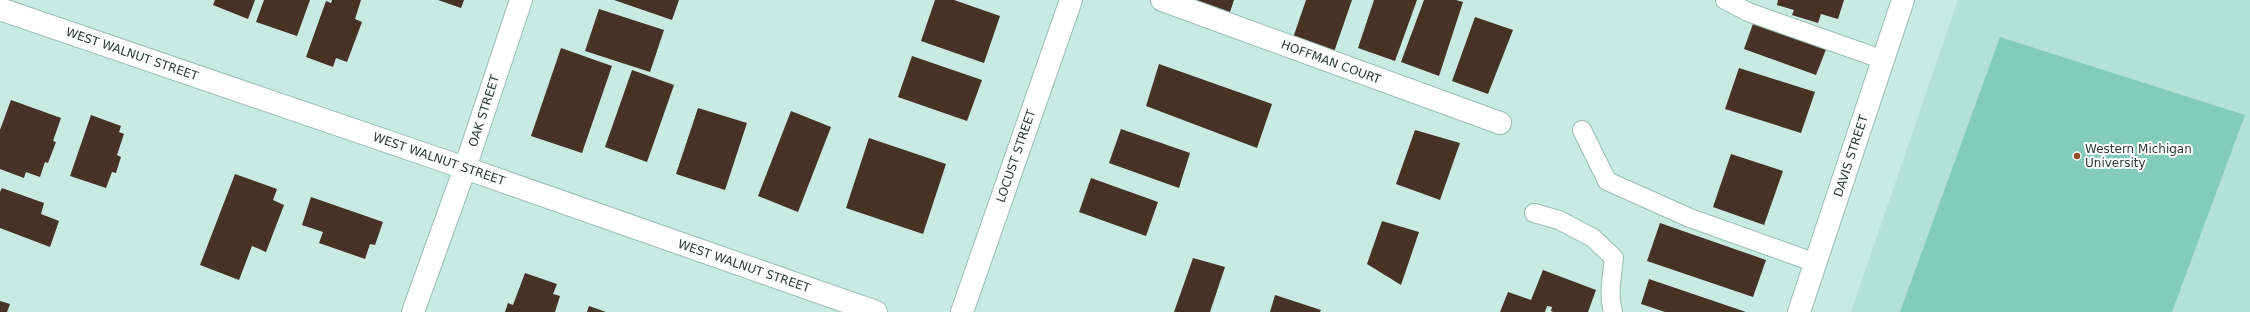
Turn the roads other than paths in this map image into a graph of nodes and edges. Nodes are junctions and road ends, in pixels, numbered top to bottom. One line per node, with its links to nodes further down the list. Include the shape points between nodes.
1 (521, 0): 10 (street, OAK STREET)
2 (1071, 0): 15 (street, LOCUST STREET)
3 (1162, 0): 8 (street, HOFFMAN COURT)
4 (1725, 0): 7 (lane, via 1748,12)
5 (1903, 0): 7 (street, DAVIS STREET)
6 (0, 9): 10 (street, WEST WALNUT STREET)
7 (1884, 60): 12 (street, DAVIS STREET)
8 (1500, 123)
9 (1582, 130): 12 (lane, via 1608,181 1690,218)
10 (465, 168): 13 (street, OAK STREET); 14 (street, WEST WALNUT STREET)
11 (1534, 213): 16 (lane, via 1559,220 1593,238 1614,258 1611,280)
12 (1816, 264): 17 (street, DAVIS STREET)
13 (413, 312)
14 (876, 312)
15 (962, 312)
16 (1613, 312)
17 (1799, 312)

